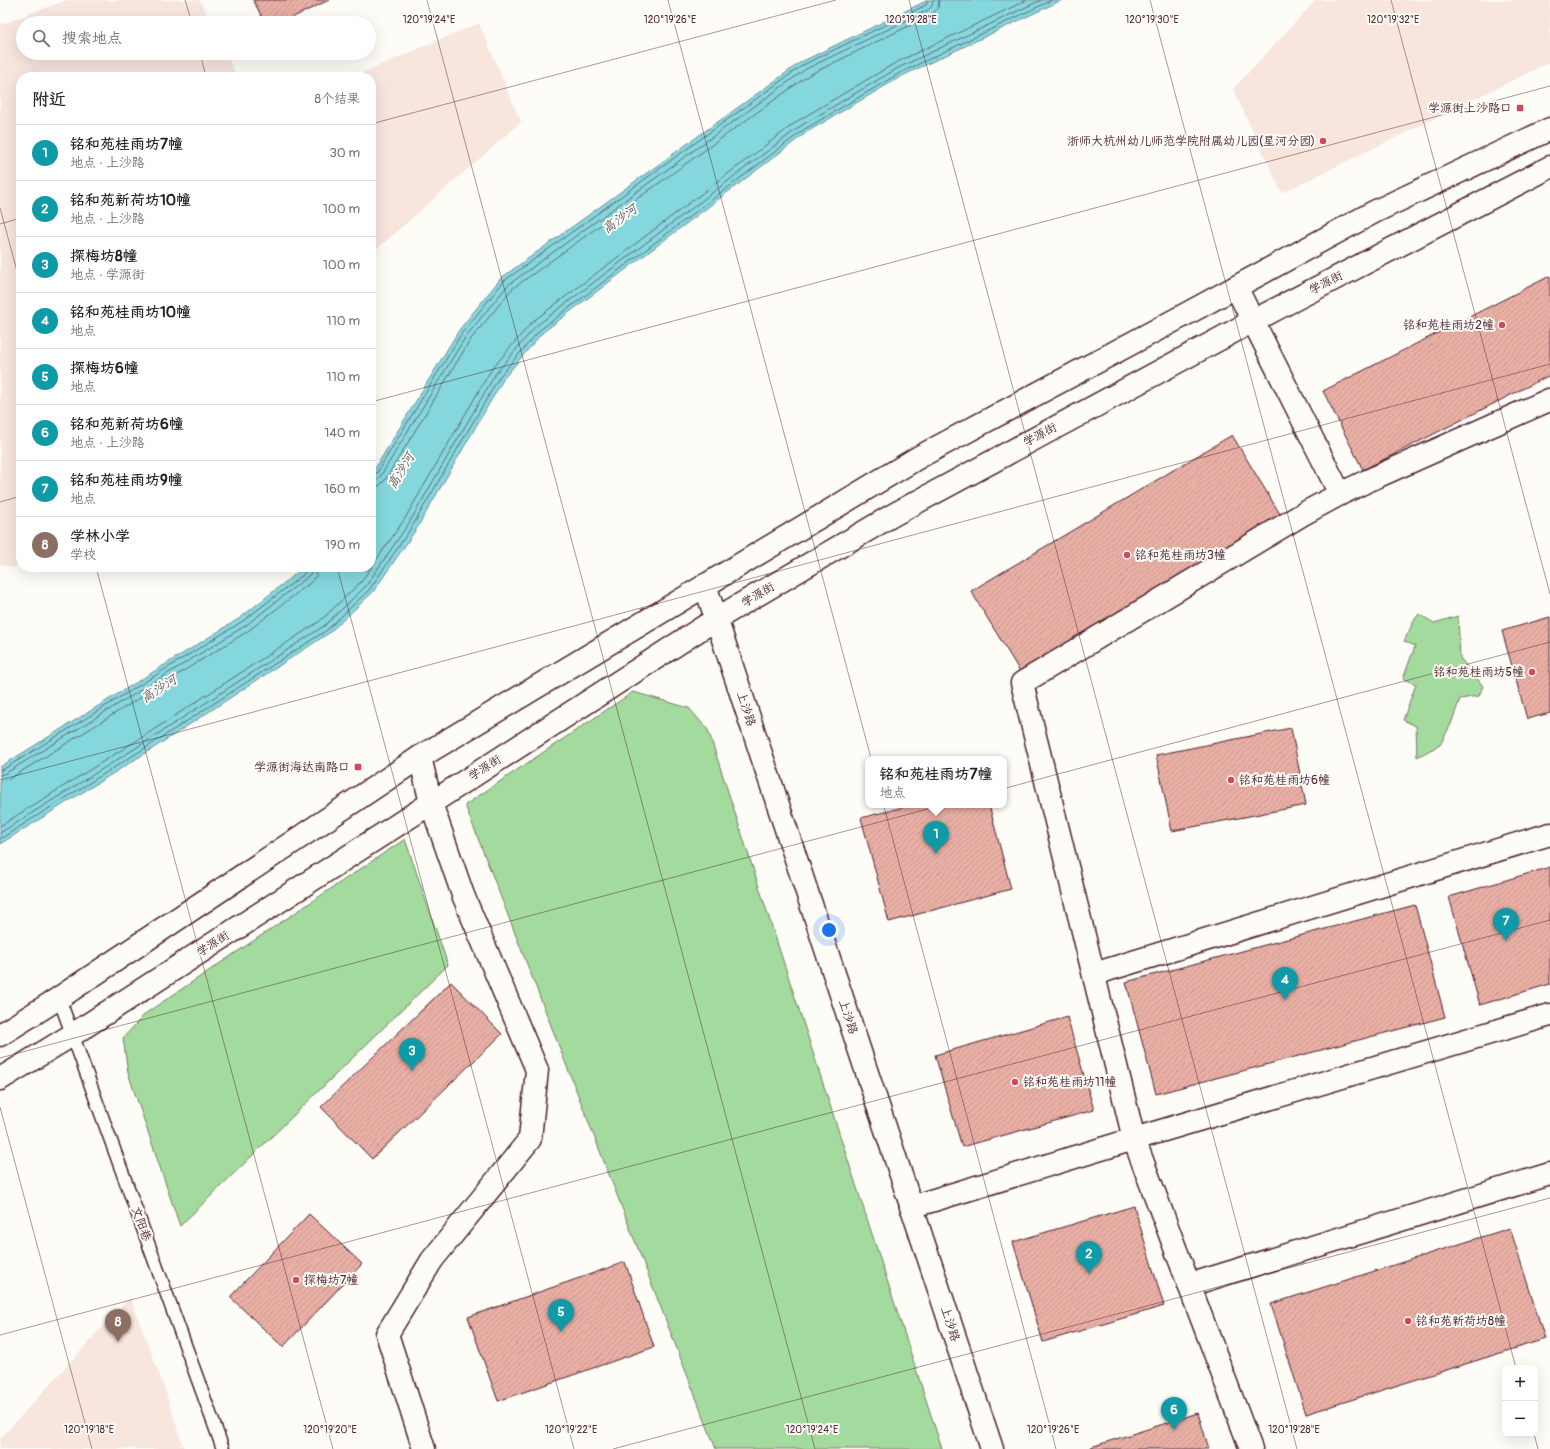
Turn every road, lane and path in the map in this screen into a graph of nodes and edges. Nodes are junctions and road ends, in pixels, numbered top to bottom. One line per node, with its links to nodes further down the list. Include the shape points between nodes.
1 (1550, 129): 3 (street, via 1374,212)
2 (1550, 167): 4 (street, 学源街)
3 (1236, 286): 4 (street); 7 (street, via 919,457)
4 (1253, 320): 6 (street); 8 (street, 学源街, via 893,515)
5 (1550, 401): 6 (street)
6 (1340, 494): 12 (street, via 1022,683)
7 (705, 584): 8 (street, 上沙路); 9 (street)
8 (716, 619): 10 (street, 学源街); 20 (street, 上沙路)
9 (420, 756): 10 (street); 13 (street)
10 (432, 803): 16 (street, 学源街); 23 (street, via 463,895 537,1070 530,1138 432,1260 387,1334)
11 (1550, 834): 12 (street)
12 (1094, 974): 18 (street)
13 (59, 998): 15 (street); 16 (lane, 文阳巷)
14 (1550, 1015): 18 (street)
15 (0, 1035)
16 (72, 1035): 17 (street, 学源街); 22 (lane, 文阳巷)
17 (0, 1079)
18 (1134, 1139): 20 (street); 21 (street)
19 (1550, 1174): 21 (street)
20 (911, 1206): 24 (street, 上沙路)
21 (1189, 1285): 25 (street)
22 (223, 1449)
23 (424, 1449)
24 (992, 1449)
25 (1252, 1449)

